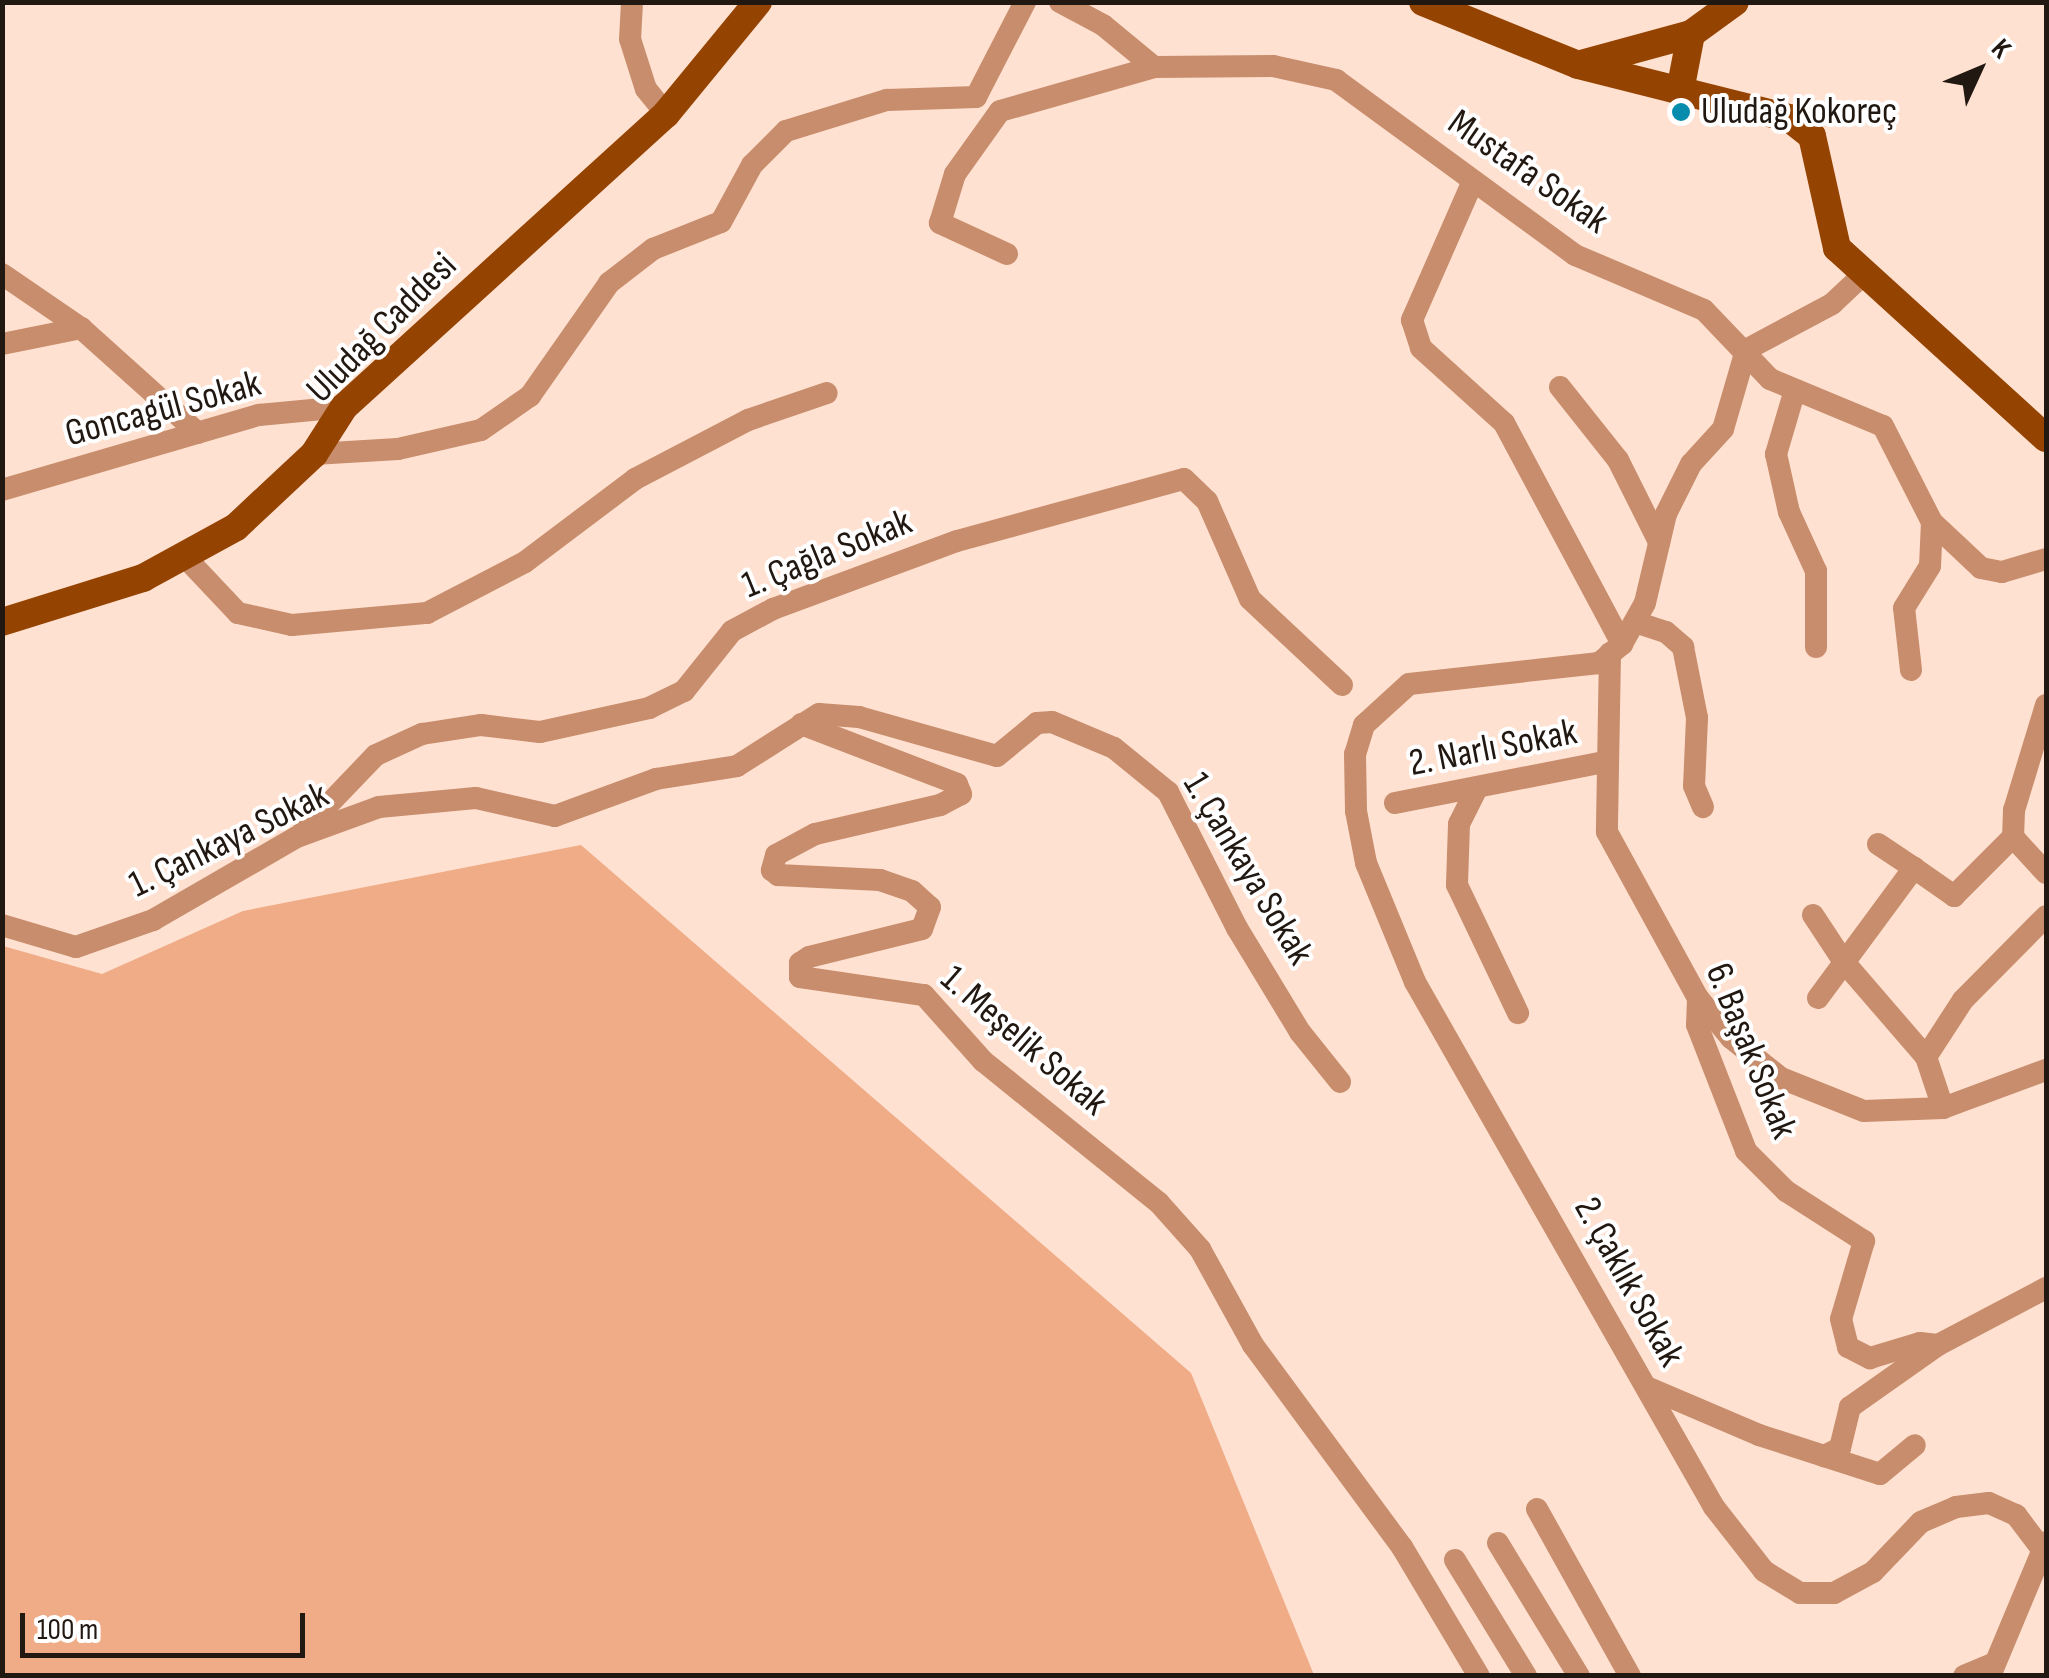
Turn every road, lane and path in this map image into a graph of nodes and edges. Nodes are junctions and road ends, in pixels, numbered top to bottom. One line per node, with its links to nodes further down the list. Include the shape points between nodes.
1 (632, 2): 13 (street, via 630,39 646,89)
2 (758, 2): 13 (main road, Uludağ Caddesi)
3 (1025, 2): 11 (street)
4 (1060, 2): 9 (street, via 1104,25)
5 (1422, 2): 8 (main road)
6 (1735, 2): 7 (main road)
7 (1692, 34): 8 (main road); 10 (main road)
8 (1578, 65): 10 (main road)
9 (1154, 67): 12 (street, Mustafa Sokak); 14 (street, Mustafa Sokak, via 1272,66 1336,80)
10 (1680, 91): 16 (main road, via 1788,118 1812,136 1837,248)
11 (976, 97): 12 (street); 27 (street, via 888,100 786,131 752,165 720,222 653,249 609,283 530,396 481,430 398,449)
12 (1000, 111): 15 (street, via 955,174 940,223)
13 (666, 114): 24 (main road, Uludağ Caddesi)
14 (1473, 180): 20 (street, Mustafa Sokak, via 1575,255 1704,310); 36 (street, via 1412,320 1421,348 1504,423)
15 (1008, 254)
16 (1865, 273): 20 (street, via 1832,304); 26 (main road)
17 (2, 274): 18 (street)
18 (81, 328): 19 (street); 25 (street)
19 (2, 344)
20 (1746, 350): 22 (street, Mustafa Sokak, via 1770,379); 30 (street, via 1723,429 1692,464)
21 (1560, 387): 30 (street, via 1618,460)
22 (1794, 392): 29 (street, Mustafa Sokak, via 1883,426); 35 (street, via 1776,454 1788,512 1816,572)
23 (828, 393): 31 (street, via 748,420 636,479 525,562 427,613 292,626 238,612)
24 (344, 407): 25 (street, Goncagül Sokak, via 259,414); 27 (main road, Uludağ Caddesi)
25 (198, 432): 28 (street, Goncagül Sokak)
26 (2046, 438)
27 (314, 454): 31 (main road, Uludağ Caddesi, via 236,527)
28 (2, 490)
29 (1932, 522): 32 (street, Mustafa Sokak, via 1981,568 2002,572); 37 (street, via 1930,566 1904,608)
30 (1659, 542): 34 (street)
31 (185, 557): 33 (main road, Uludağ Caddesi, via 143,578)
32 (2046, 559)
33 (2, 622)
34 (1638, 623): 36 (street); 44 (street, via 1666,632 1683,648 1697,718 1694,786)
35 (1816, 647)
36 (1616, 648): 41 (street, 6. Başak Sokak); 63 (street, 2. Çaklık Sokak, via 1599,663 1409,684 1372,712 1355,754 1356,811 1386,918 1415,982)
37 (1911, 670)
38 (1342, 685): 45 (street, 1. Çağla Sokak, via 1250,599 1207,501 1184,479 957,541 773,609 732,631 684,691 650,708 540,732 481,726 422,734 376,755)
39 (2046, 705): 46 (street, via 2014,810)
40 (801, 724): 45 (street, 1. Çankaya Sokak, via 736,766 656,780 555,816 476,798 379,807); 59 (street, 1. Çankaya Sokak, via 819,714 858,717 997,756 1037,723 1052,722 1114,748 1168,792 1238,928 1300,1032); 71 (street, 1. Meşelik Sokak, via 957,784 961,794 940,805 814,834 776,855 772,870 778,875 880,880 912,891 930,907 922,929 809,957 800,963 800,977 924,995 983,1061 1159,1203 1200,1249 1267,1366 1402,1547)
41 (1604, 762): 42 (street, 2. Narlı Sokak); 54 (street, 6. Başak Sokak, via 1607,832)
42 (1478, 788): 43 (street, 2. Narlı Sokak); 56 (street, via 1459,824 1457,886)
43 (1394, 803)
44 (1702, 808)
45 (297, 837): 52 (street, 1. Çankaya Sokak, via 153,920 76,947)
46 (2013, 837): 48 (street, via 1954,896); 49 (street)
47 (1878, 844): 48 (street)
48 (1914, 868): 53 (street)
49 (2046, 874)
50 (1814, 914): 53 (street)
51 (2046, 916): 57 (street, via 1963,1000)
52 (2, 925)
53 (1844, 962): 55 (street); 57 (street)
54 (1698, 998): 60 (street, via 1731,1038 1781,1078 1864,1111); 62 (street, 6. Başak Sokak, via 1697,1025 1746,1152 1786,1191 1864,1241 1841,1319 1848,1347 1870,1358 1920,1343)
55 (1818, 998)
56 (1518, 1013)
57 (1926, 1058): 60 (street)
58 (2046, 1070): 60 (street)
59 (1340, 1082)
60 (1943, 1108)
61 (2046, 1288): 62 (street)
62 (1938, 1345): 65 (street, via 1850,1407 1840,1448)
63 (1649, 1388): 65 (street); 68 (street, 2. Çaklık Sokak, via 1714,1507 1764,1570 1800,1593 1834,1593 1860,1579 1921,1522 1956,1506 1990,1503 2016,1515)
64 (1916, 1444): 65 (street, via 1880,1474)
65 (1824, 1456)
66 (1536, 1509): 74 (street)
67 (1498, 1544): 73 (street)
68 (2044, 1545): 70 (street)
69 (1455, 1560): 72 (street)
70 (1995, 1673): 75 (street)
71 (1479, 1676)
72 (1526, 1676)
73 (1579, 1676)
74 (1630, 1676)
75 (1964, 1676)

